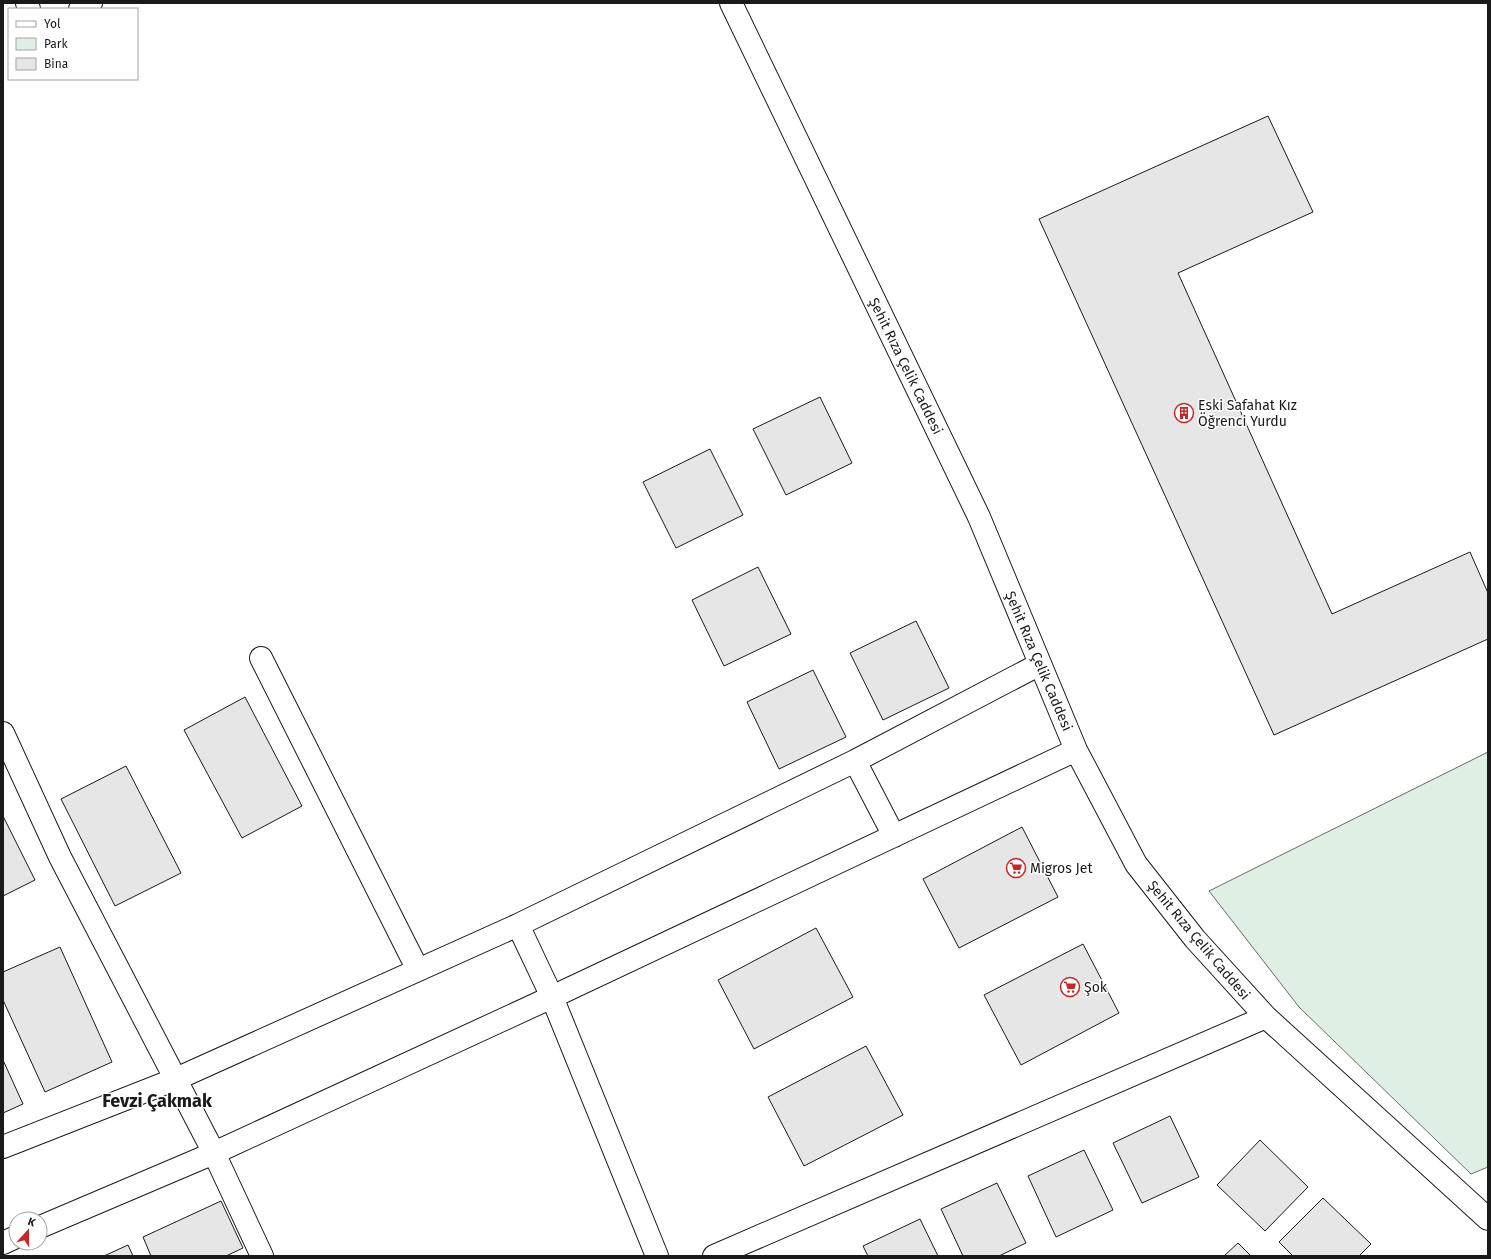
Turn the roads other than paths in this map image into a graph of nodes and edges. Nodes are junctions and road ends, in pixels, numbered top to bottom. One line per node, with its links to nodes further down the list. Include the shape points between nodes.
1 (91, 3): 3 (street)
2 (731, 3): 5 (street, Şehit Rıza Çelik Caddesi, via 979,517)
3 (82, 8)
4 (261, 658): 11 (street)
5 (1040, 664): 7 (street, Şehit Rıza Çelik Caddesi); 8 (street)
6 (3, 733): 14 (street, via 60,857)
7 (1076, 750): 9 (street); 13 (street, Şehit Rıza Çelik Caddesi, via 1136,864 1196,940)
8 (855, 761): 9 (street); 10 (street)
9 (894, 836): 12 (street)
10 (518, 925): 11 (street); 12 (street)
11 (418, 970): 14 (street)
12 (552, 997): 16 (street); 20 (street)
13 (1266, 1018): 17 (street, Şehit Rıza Çelik Caddesi); 21 (street)
14 (176, 1079): 15 (street); 16 (street)
15 (3, 1147)
16 (214, 1153): 18 (street); 19 (street)
17 (1488, 1219)
18 (48, 1224)
19 (262, 1256)
20 (657, 1256)
21 (714, 1256)

